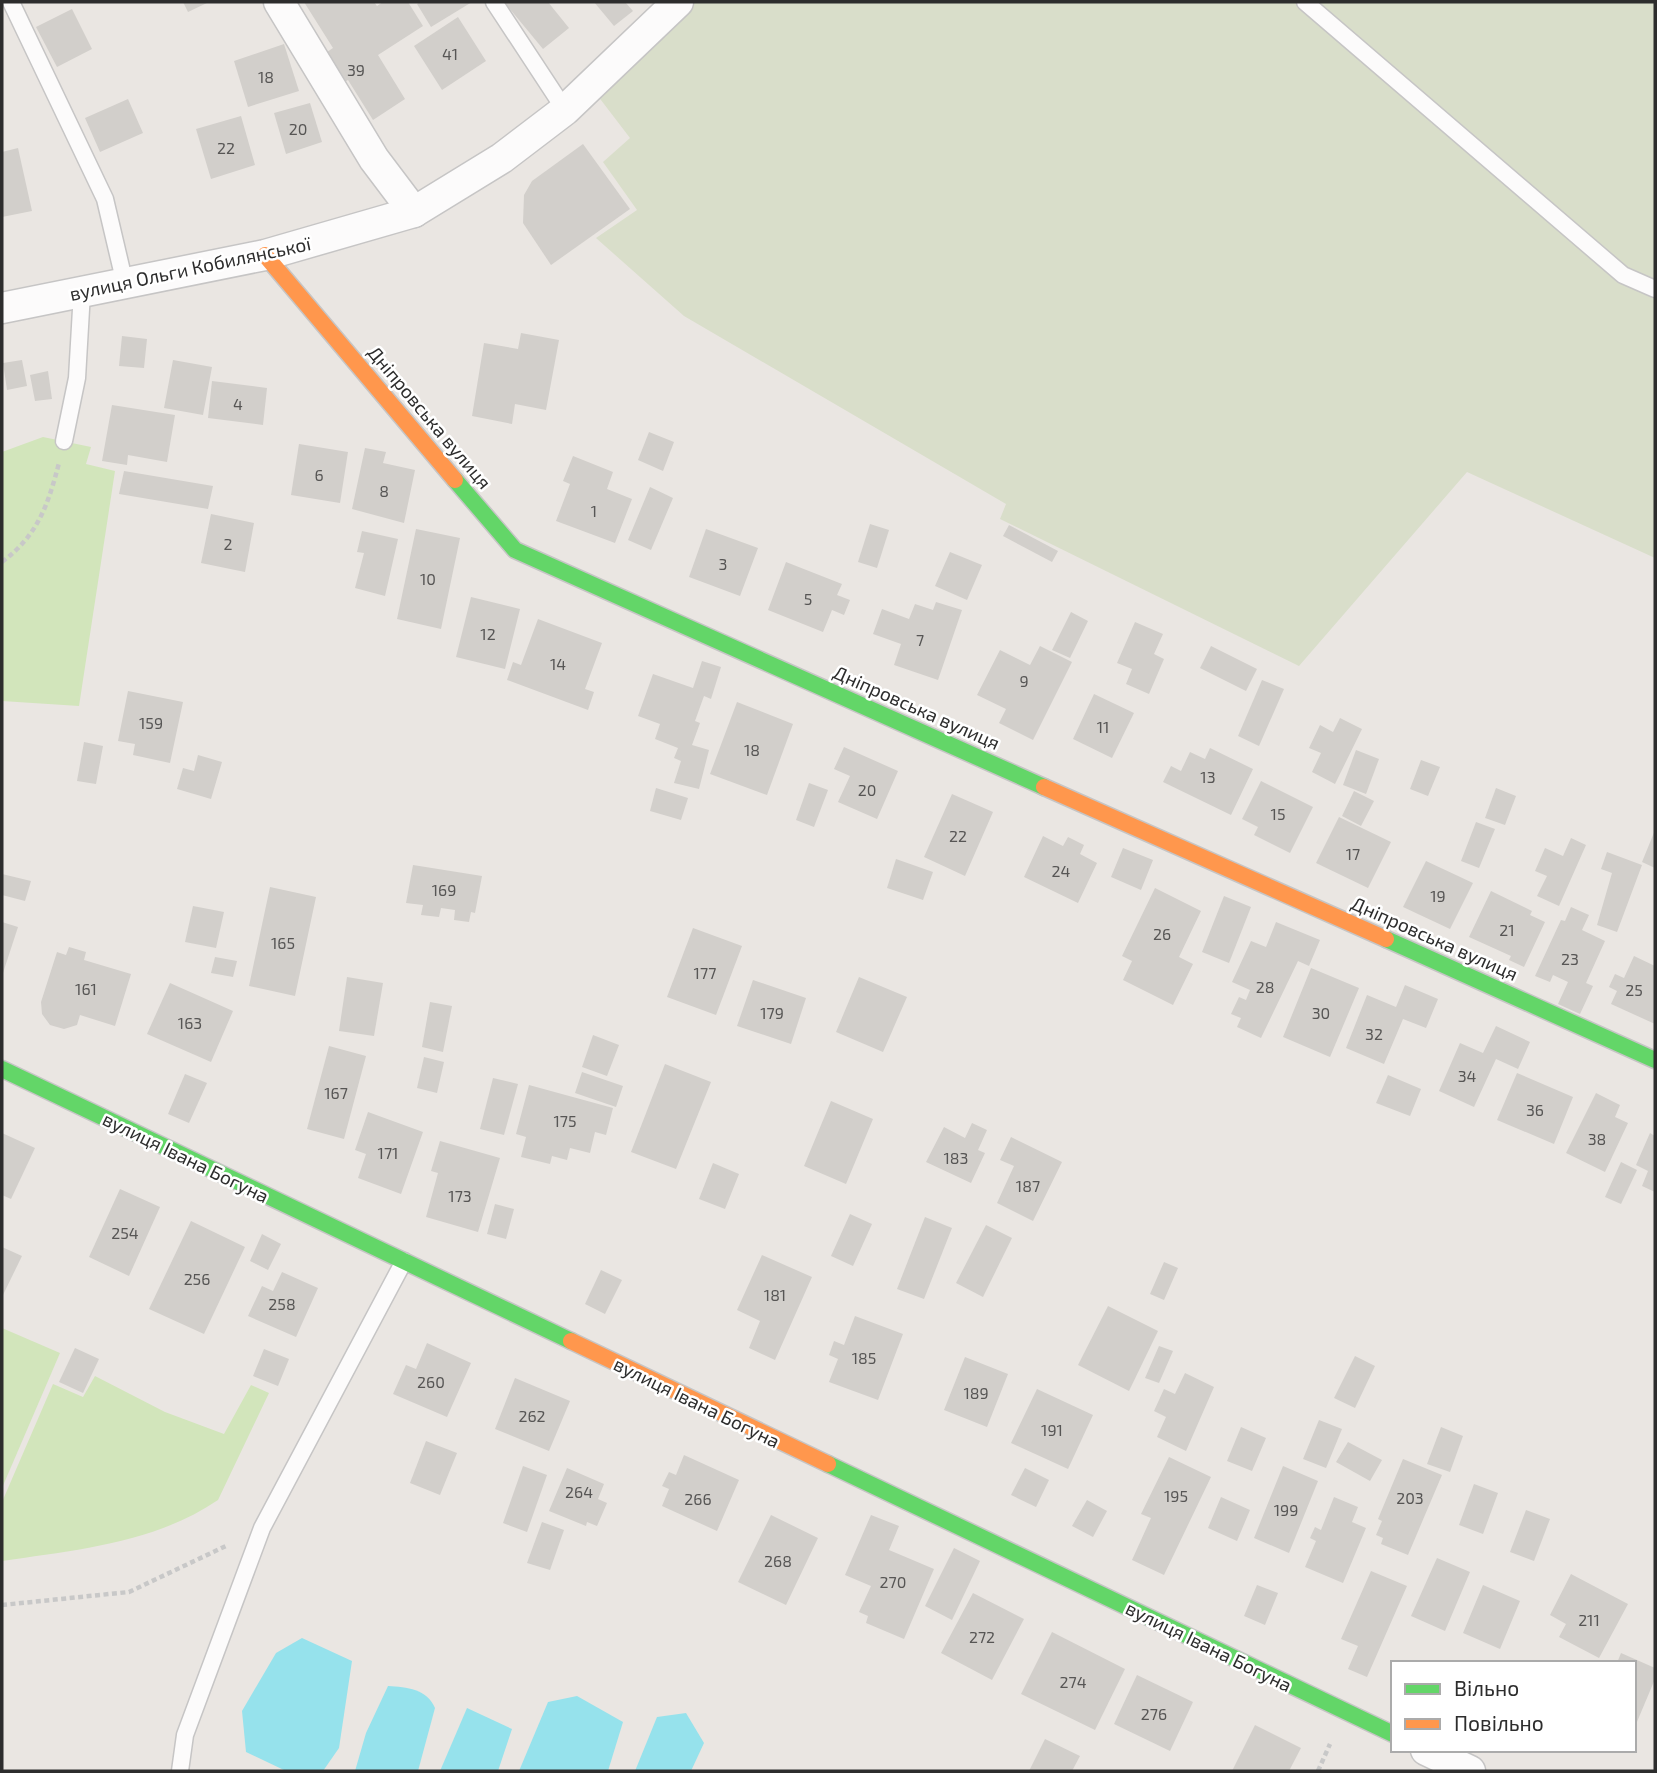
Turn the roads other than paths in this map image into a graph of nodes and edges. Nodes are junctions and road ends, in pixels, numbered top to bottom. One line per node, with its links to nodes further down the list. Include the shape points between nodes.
1 (11, 2): 9 (lane, via 105,199)
2 (279, 2): 7 (street, via 374,159)
3 (494, 2): 6 (lane)
4 (678, 2): 6 (street, вулиця Ольги Кобилянської)
5 (1305, 2): 10 (lane, via 1623,275)
6 (565, 110): 7 (street, вулиця Ольги Кобилянської, via 502,158)
7 (414, 212): 8 (street, вулиця Ольги Кобилянської)
8 (265, 255): 9 (street, вулиця Ольги Кобилянської); 14 (street, Дніпровська вулиця, via 515,550)
9 (125, 284): 11 (street, вулиця Ольги Кобилянської)
10 (1655, 289)
11 (82, 292): 12 (street, вулиця Ольги Кобилянської); 13 (lane, via 78,378)
12 (2, 308)
13 (64, 441)
14 (1655, 1060)
15 (2, 1069): 16 (street, вулиця Івана Богуна)
16 (404, 1261): 17 (street, вулиця Івана Богуна); 19 (lane, via 262,1528 185,1735)
17 (1391, 1733)
18 (1430, 1752): 20 (street)
19 (180, 1771)
20 (1470, 1771)

